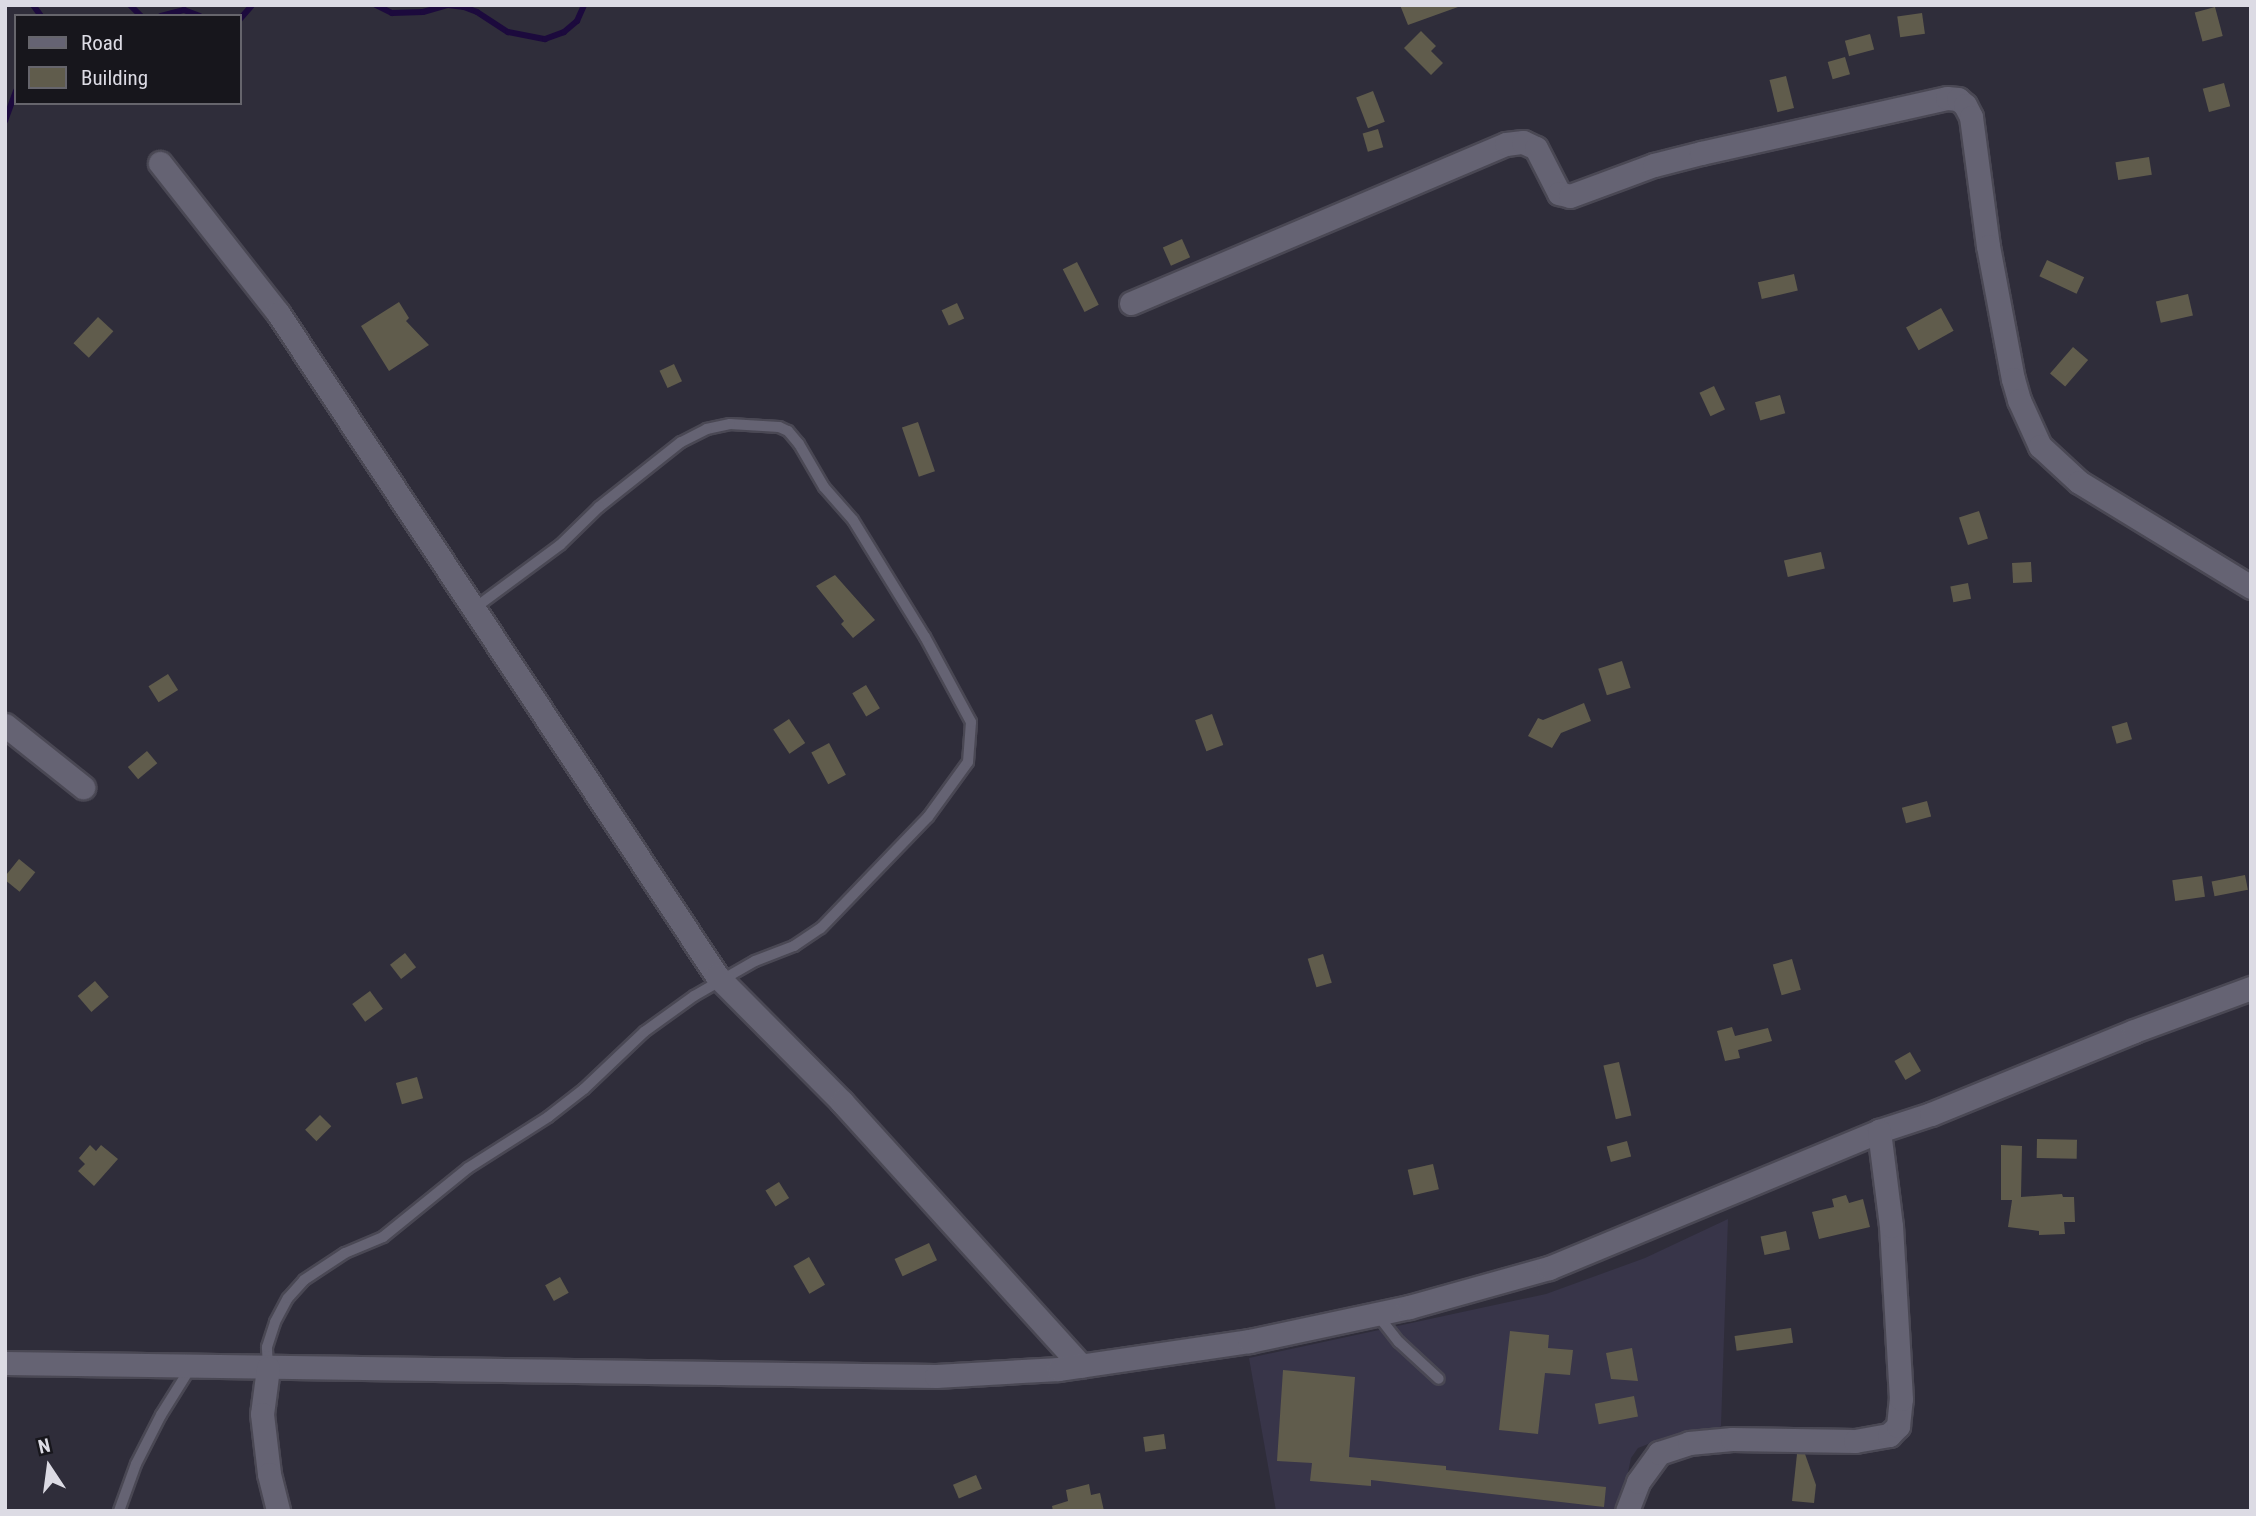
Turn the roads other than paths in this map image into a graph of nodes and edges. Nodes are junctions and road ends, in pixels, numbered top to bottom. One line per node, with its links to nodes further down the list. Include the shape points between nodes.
1 (160, 163): 4 (street, via 278,313)
2 (1131, 303): 3 (street, via 1506,144 1523,142 1536,148 1559,193 1570,196 1701,153 1958,99 1971,117 1988,246 2013,379 2040,446 2079,482)
3 (2251, 587)
4 (475, 608): 7 (street); 7 (lane, via 559,545 656,460 681,442 719,427 757,424 788,431 824,487 853,520 971,722 968,762 928,817 821,928 794,946)
5 (5, 725): 6 (street)
6 (83, 787)
7 (721, 979): 12 (street, via 842,1102); 14 (lane, via 644,1032 548,1117 468,1168 383,1237 345,1253 304,1280 275,1322 267,1347)
8 (2251, 988): 9 (street)
9 (1879, 1131): 10 (street, via 1549,1268); 18 (street, via 1891,1226 1901,1399 1898,1426 1889,1435 1855,1441 1689,1443 1660,1453 1638,1482)
10 (1376, 1313): 12 (street, via 1249,1341); 15 (lane)
11 (5, 1363): 13 (street)
12 (1081, 1366): 14 (street, via 992,1375 873,1377)
13 (191, 1367): 14 (street); 16 (lane, via 136,1464)
14 (268, 1368): 17 (street, via 263,1427)
15 (1438, 1379)
16 (119, 1511)
17 (278, 1511)
18 (1627, 1511)

